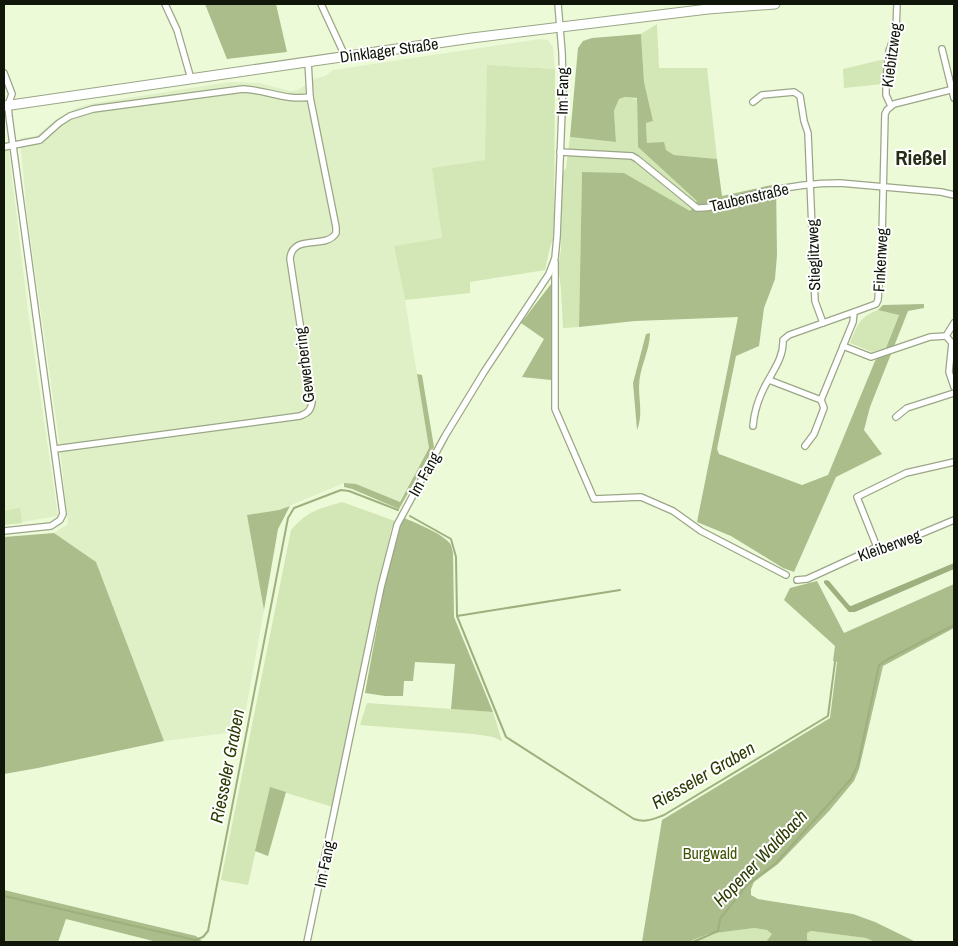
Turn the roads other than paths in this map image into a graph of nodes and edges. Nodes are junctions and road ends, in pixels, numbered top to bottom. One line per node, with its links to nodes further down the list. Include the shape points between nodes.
1 (165, 4): 11 (street, via 177,30)
2 (321, 4): 8 (street)
3 (558, 4): 6 (street, Im Fang)
4 (775, 4): 6 (main road, Dinklager Straße)
5 (896, 4): 17 (street, Kiebitzweg, via 896,31 889,51 886,79 886,95)
6 (559, 26): 8 (main road, Dinklager Straße); 20 (street, Im Fang, via 562,52)
7 (942, 49): 12 (street)
8 (345, 56): 9 (main road, Dinklager Straße)
9 (308, 61): 11 (main road, Dinklager Straße); 13 (street, Gewerbering)
10 (4, 73): 16 (street, via 12,94)
11 (190, 78): 16 (main road, Dinklager Straße)
12 (953, 89): 14 (street); 17 (street)
13 (310, 97): 18 (street, via 287,98 243,89 93,109 59,122 40,140); 37 (street, Gewerbering, via 336,233 330,239 302,244 290,252 311,408 300,416)
14 (954, 98)
15 (753, 102): 21 (street, Stieglitzweg, via 762,95 798,93 808,133)
16 (6, 106): 18 (street)
17 (891, 106): 22 (street, via 886,114)
18 (13, 146): 19 (street); 37 (street)
19 (4, 147)
20 (560, 152): 21 (street, Taubenstraße, via 632,156 697,208 758,193); 24 (street, Im Fang)
21 (810, 185): 22 (street, Taubenstraße, via 840,183); 26 (street, Stieglitzweg, via 814,301)
22 (884, 187): 23 (street, Taubenstraße); 25 (street, Finkenweg, via 878,300 876,304)
23 (954, 195)
24 (555, 258): 42 (street, via 555,409 594,499 641,497 673,511 701,531); 44 (street, Im Fang, via 549,274 445,436 396,525)
25 (854, 312): 26 (street); 29 (street)
26 (822, 323): 30 (street, via 782,340 784,348)
27 (954, 323): 28 (street)
28 (946, 336): 29 (street, via 930,337 871,357); 31 (street, via 952,343 950,372)
29 (843, 346): 33 (street)
30 (769, 380): 33 (street); 35 (street, via 754,412)
31 (954, 387)
32 (954, 393): 34 (street, via 907,408)
33 (821, 400): 36 (street, via 824,408 814,434)
34 (896, 417)
35 (753, 426)
36 (804, 446)
37 (55, 449): 40 (street, via 63,507 60,520 51,526)
38 (954, 462): 41 (street, via 906,473 857,497)
39 (954, 520): 41 (street, Kleiberweg, via 887,548)
40 (4, 531)
41 (877, 547): 43 (street, Kleiberweg, via 824,572)
42 (786, 575)
43 (797, 580)
44 (307, 942)

